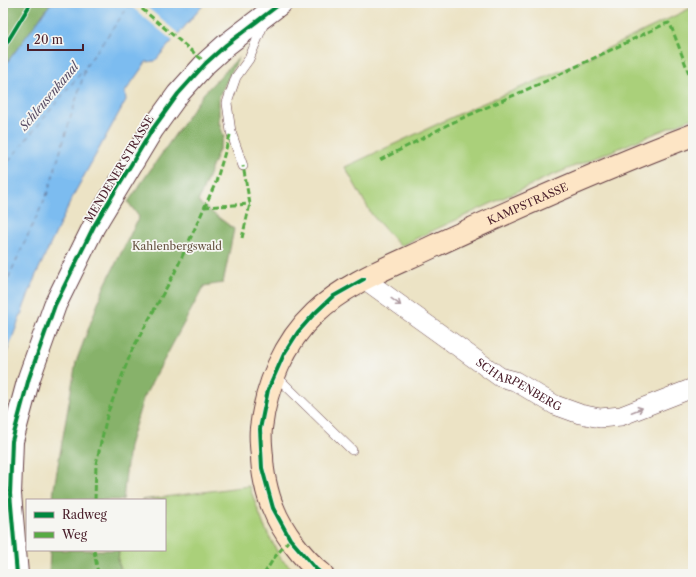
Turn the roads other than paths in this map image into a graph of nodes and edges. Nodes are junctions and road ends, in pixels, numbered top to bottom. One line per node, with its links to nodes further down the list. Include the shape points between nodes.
1 (275, 8): 3 (lane, via 249,59 236,77 227,103 231,132); 8 (street, MENDENER STRASSE, via 226,45 178,94 152,130 94,226 55,305 29,378 12,442 10,494)
2 (693, 135): 4 (main road, KAMPSTRASSE, via 518,208)
3 (243, 166)
4 (364, 279): 5 (main road, KAMPSTRASSE, via 332,297 314,314 298,332); 6 (street, SCHARPENBERG, one-way to 6, via 500,377 515,381 555,405 580,414 600,418 621,416)
5 (275, 375): 7 (lane); 9 (main road, KAMPSTRASSE, via 268,390 260,429 262,468 273,508 290,539)
6 (693, 388)
7 (352, 450)
8 (17, 574)
9 (322, 574)

